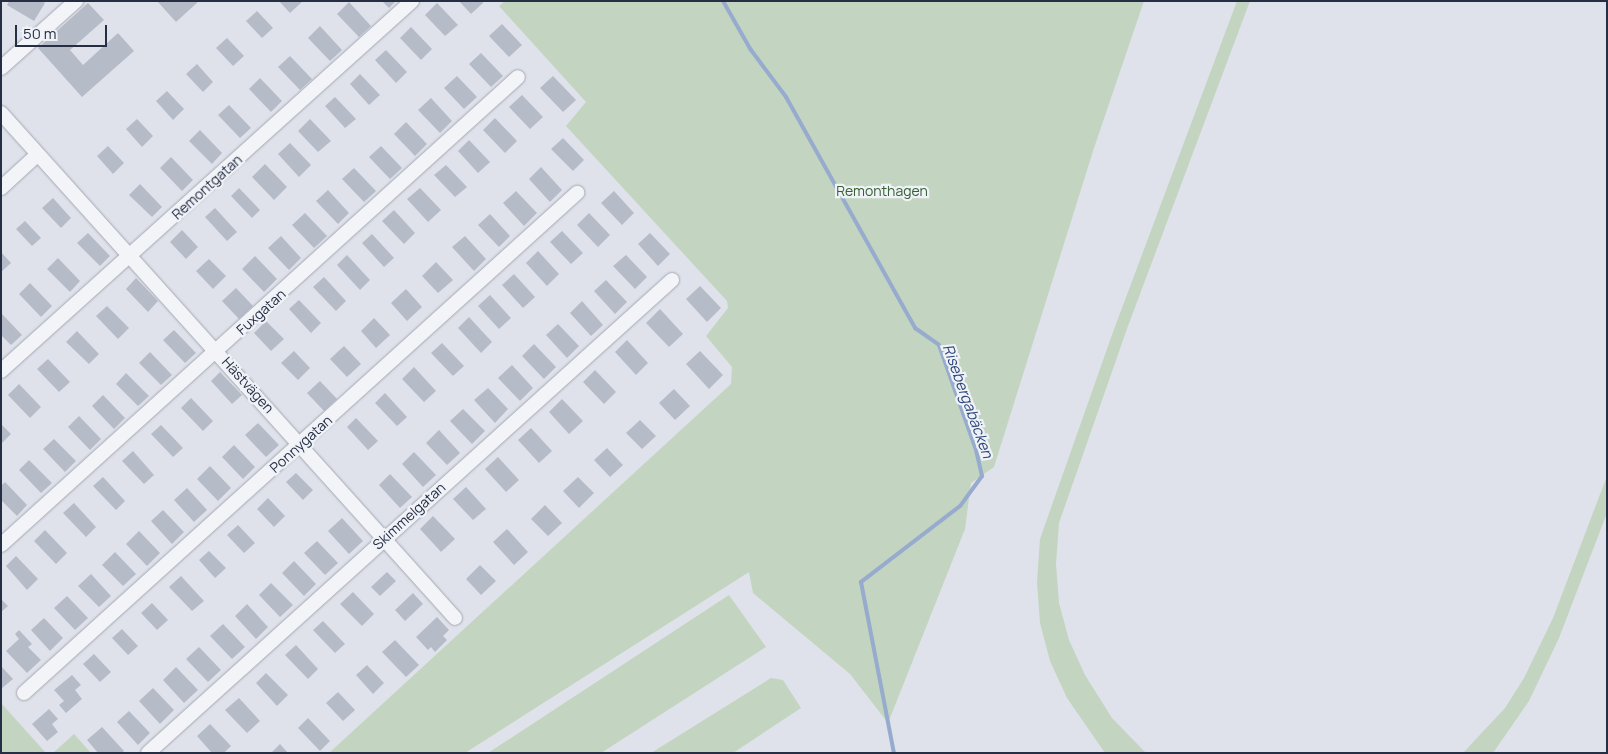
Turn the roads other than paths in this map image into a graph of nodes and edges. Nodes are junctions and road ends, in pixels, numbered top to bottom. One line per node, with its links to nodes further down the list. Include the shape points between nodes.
1 (76, 1): 3 (street)
2 (412, 1): 9 (street, Remontgatan)
3 (1, 68)
4 (518, 77): 11 (street, Fuxgatan)
5 (1, 114): 6 (street, Hästvägen)
6 (37, 155): 7 (street); 9 (street, Hästvägen)
7 (1, 188)
8 (577, 193): 13 (street, Ponnygatan)
9 (130, 256): 11 (street, Hästvägen); 12 (street, Remontgatan)
10 (672, 280): 14 (street, Skimmelgatan)
11 (218, 351): 13 (street, Hästvägen); 15 (street, Fuxgatan)
12 (1, 371)
13 (301, 445): 14 (street, Hästvägen); 17 (street, Ponnygatan)
14 (384, 539): 16 (street, Hästvägen); 18 (street, Skimmelgatan)
15 (1, 545)
16 (455, 618)
17 (24, 693)
18 (148, 753)

